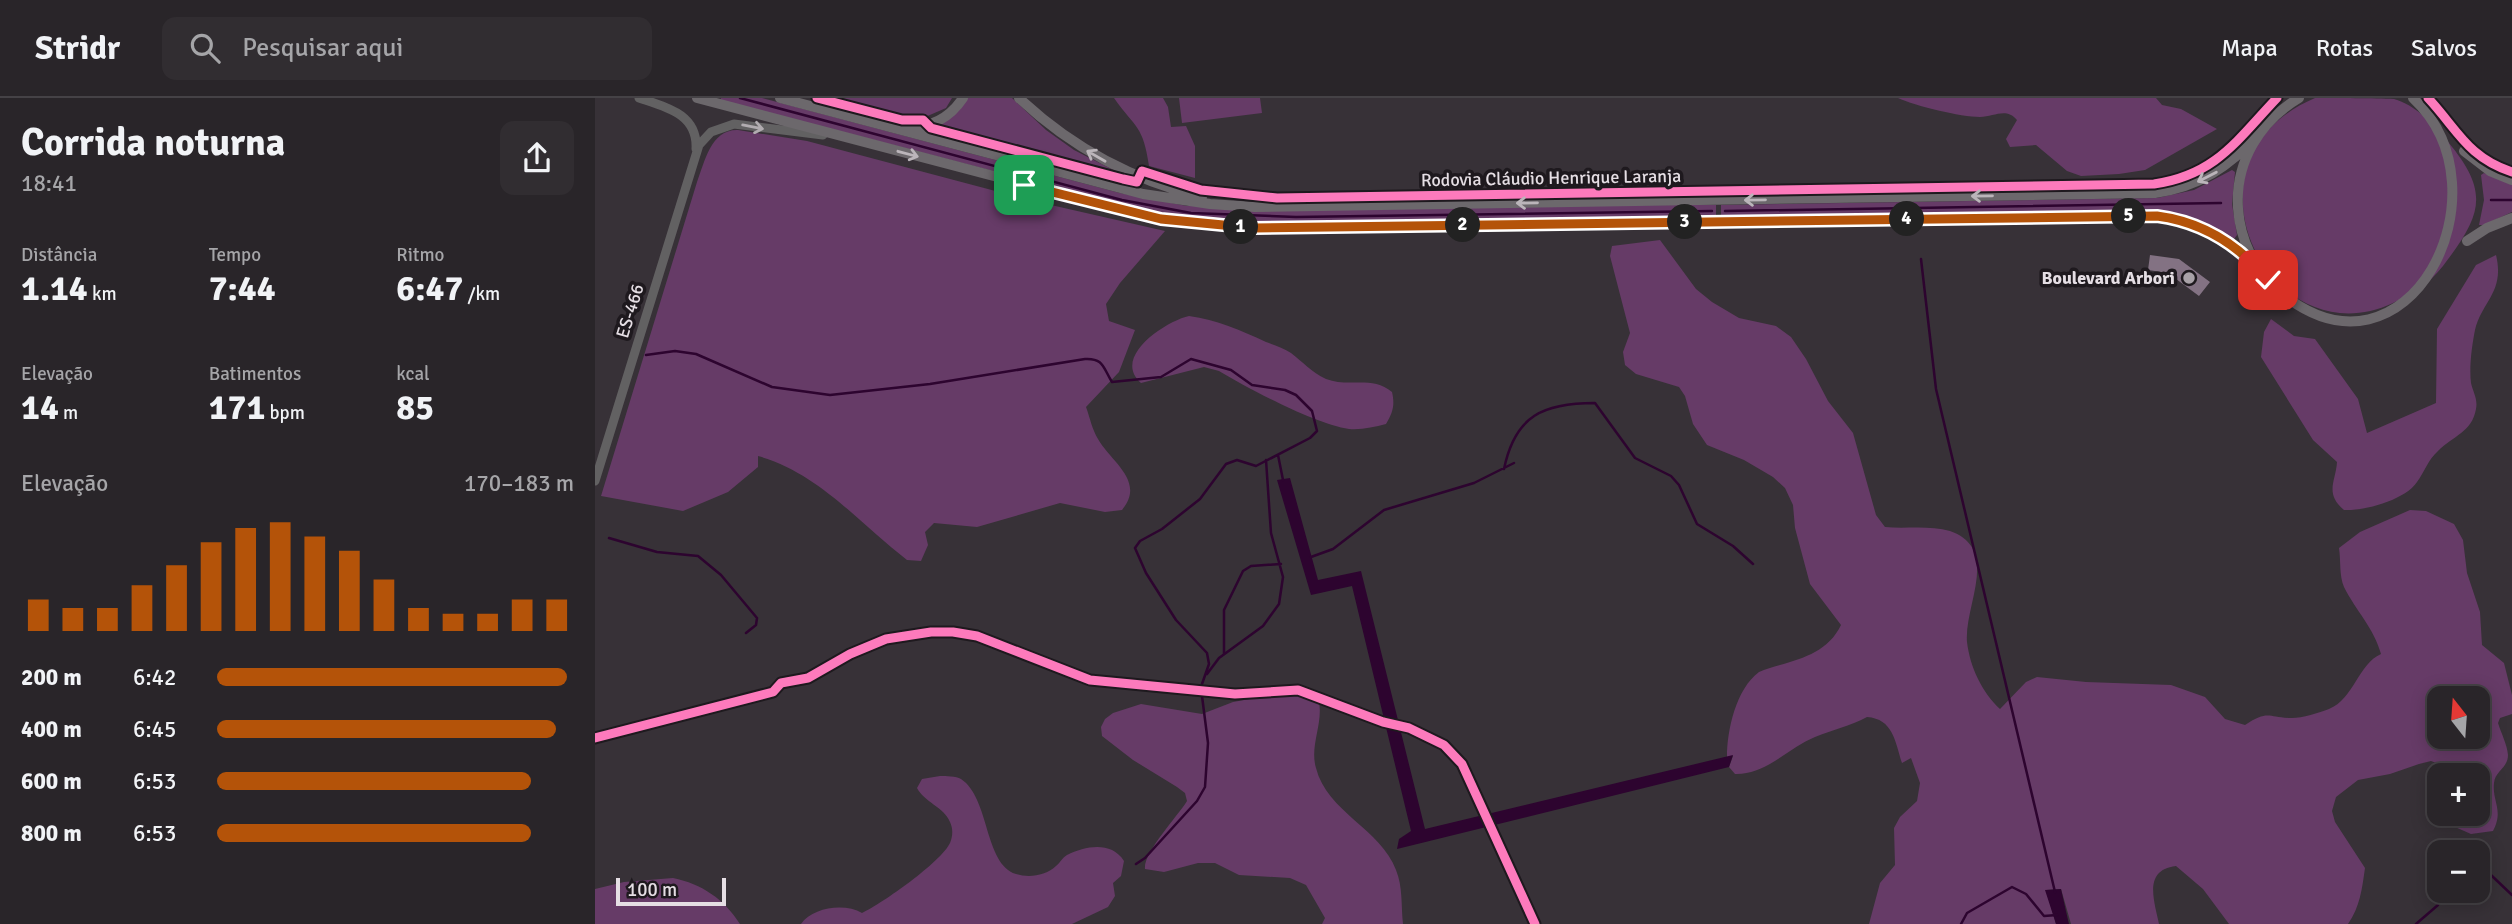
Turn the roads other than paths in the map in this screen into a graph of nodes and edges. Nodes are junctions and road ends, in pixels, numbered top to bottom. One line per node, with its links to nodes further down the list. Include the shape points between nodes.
1 (639, 98): 16 (street, via 683,116 694,132)
2 (697, 98): 14 (main road)
3 (781, 98): 12 (main road, Rodovia Cláudio Henrique Laranja)
4 (963, 98): 12 (main road, via 934,123)
5 (1019, 98): 19 (main road, one-way to 5, via 1202,197 1129,173 1063,135)
6 (2293, 98): 10 (main road)
7 (2299, 98): 10 (main road)
8 (2413, 98): 11 (main road)
9 (2420, 98): 11 (main road)
10 (2282, 110): 13 (main road, Rodovia Cláudio Henrique Laranja)
11 (2432, 110): 15 (main road)
12 (897, 129): 19 (main road, Rodovia Cláudio Henrique Laranja, via 1154,196)
13 (2259, 134): 19 (main road, Rodovia Cláudio Henrique Laranja, one-way to 19, via 2232,162 2210,176 2155,193); 24 (main road, via 2244,164 2238,197 2241,231)
14 (842, 136): 16 (street, one-way to 14, via 711,132 734,124); 24 (main road, one-way to 24, via 1138,214 1207,225 1266,228 2145,216 2203,228 2234,247)
15 (2463, 150): 17 (main road); 18 (main road, via 2490,171)
16 (696, 151): 26 (street, ES-466)
17 (2472, 174)
18 (2512, 180)
19 (1277, 207)
20 (2512, 218): 22 (main road)
21 (2472, 225): 22 (main road)
22 (2467, 241): 23 (main road)
23 (2461, 256)
24 (2260, 271): 25 (main road, via 2294,302 2337,318 2383,316)
25 (2425, 297)
26 (595, 481)
27 (595, 738): 28 (street, via 773,692 781,683 808,678 850,654 910,634 977,636 1090,680 1235,694 1289,689 1409,729 1452,750)
28 (1535, 924)

